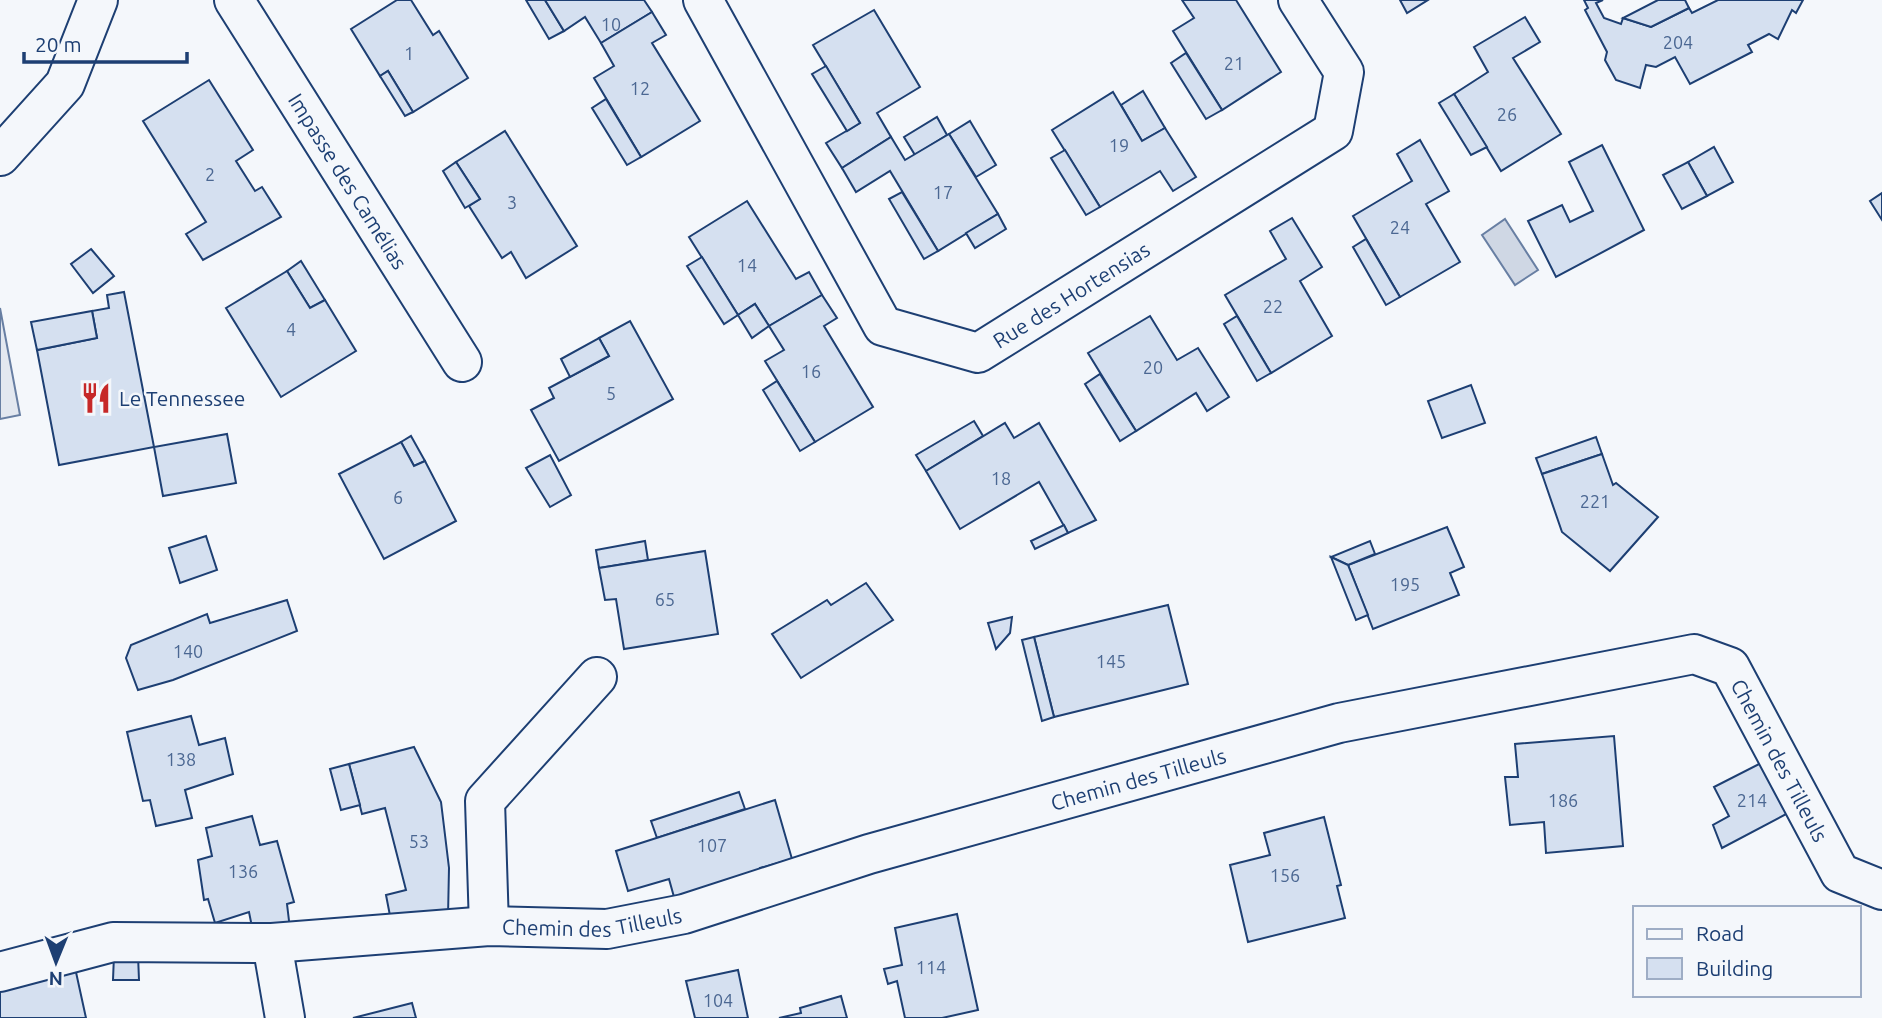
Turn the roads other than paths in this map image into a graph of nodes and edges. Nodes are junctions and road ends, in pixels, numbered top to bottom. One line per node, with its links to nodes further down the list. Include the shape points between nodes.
1 (98, 0): 5 (street, via 65,84)
2 (234, 0): 6 (street, Impasse des Camélias)
3 (703, 0): 4 (street, Rue des Hortensias, via 883,326 978,353 1334,131 1344,72)
4 (1298, 0)
5 (0, 156)
6 (462, 362)
7 (597, 677): 9 (street, via 485,801)
8 (1882, 890): 9 (street, Chemin des Tilleuls, via 1840,873 1730,667 1694,653 1339,723 869,854 684,914 607,929)
9 (489, 926): 10 (street, Chemin des Tilleuls)
10 (272, 943): 11 (street, Chemin des Tilleuls, via 113,942); 12 (street)
11 (0, 972)
12 (285, 1018)

